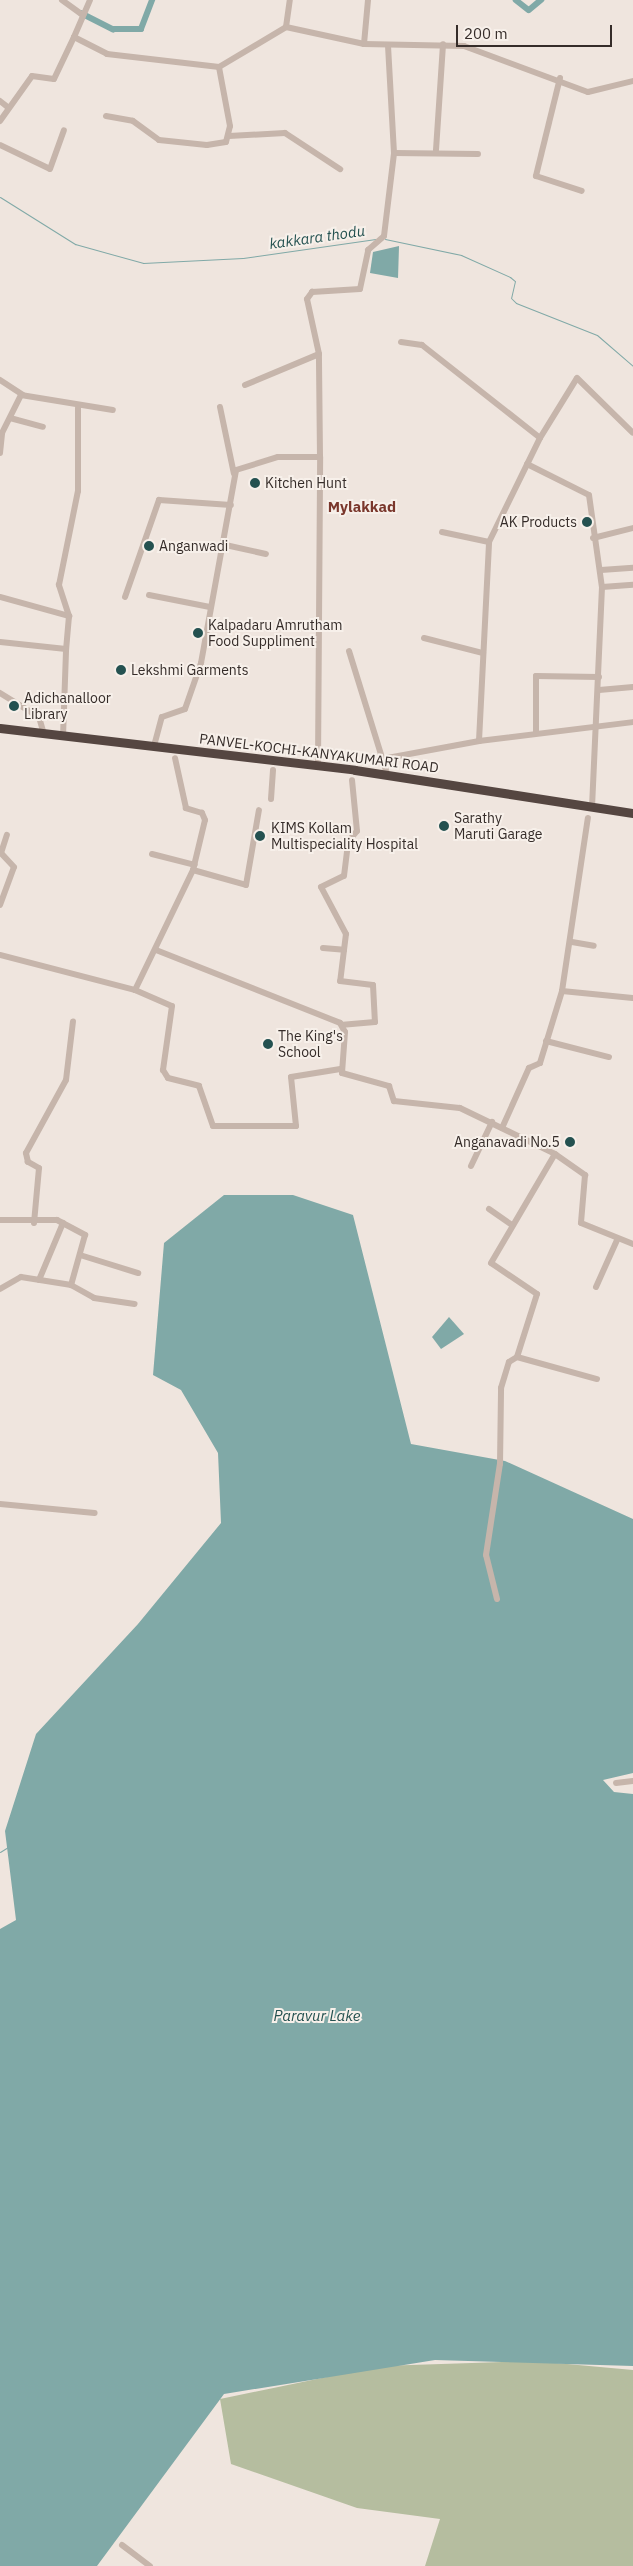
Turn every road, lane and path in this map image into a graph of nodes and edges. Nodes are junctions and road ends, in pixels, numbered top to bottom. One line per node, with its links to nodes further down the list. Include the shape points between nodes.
1 (62, 0): 5 (street)
2 (90, 0): 5 (street)
3 (290, 0): 6 (street)
4 (368, 0): 8 (street)
5 (84, 15): 7 (street)
6 (286, 27): 8 (street); 11 (street)
7 (74, 36): 11 (street, via 107,54); 15 (street, via 54,79 32,76)
8 (364, 44): 10 (street)
9 (443, 44): 10 (street); 12 (street, via 480,50); 21 (street)
10 (388, 46): 22 (street)
11 (219, 67): 19 (street)
12 (560, 78): 13 (street, via 593,92); 25 (street, via 536,176)
13 (633, 81)
14 (0, 101): 15 (street)
15 (9, 108): 17 (street)
16 (106, 116): 19 (street, via 133,121 158,140 215,145)
17 (0, 121)
18 (64, 130): 20 (street, via 50,169)
19 (229, 136): 24 (street, via 285,133)
20 (0, 144)
21 (436, 150): 22 (street); 23 (street)
22 (394, 153): 27 (street, via 382,240 368,250 360,290 312,292 308,296)
23 (478, 154)
24 (340, 169)
25 (582, 191)
26 (401, 342): 38 (street, via 422,345)
27 (319, 354): 29 (street); 40 (street)
28 (0, 380): 30 (street)
29 (245, 385)
30 (22, 395): 32 (street); 34 (street)
31 (220, 407): 42 (street)
32 (78, 408): 33 (street); 58 (street, via 78,491 59,586)
33 (113, 410)
34 (10, 418): 35 (street); 36 (street)
35 (43, 427)
36 (1, 432): 39 (street)
37 (633, 434): 38 (street, via 577,378)
38 (540, 438): 41 (street)
39 (0, 453)
40 (320, 457): 42 (street, via 281,457 241,465); 78 (street)
41 (527, 464): 46 (street, via 588,493); 47 (street)
42 (234, 475): 43 (street)
43 (230, 505): 48 (street); 56 (street, via 159,500)
44 (633, 528): 46 (street)
45 (442, 532): 47 (street)
46 (593, 538): 51 (street)
47 (489, 542): 63 (street)
48 (221, 544): 49 (street); 57 (street)
49 (266, 554)
50 (633, 568): 51 (street)
51 (601, 570): 53 (street)
52 (633, 585): 53 (street)
53 (602, 586): 64 (street)
54 (149, 595): 57 (street)
55 (0, 597): 58 (street)
56 (125, 597)
57 (210, 607): 75 (street, via 201,663 186,708 162,717)
58 (68, 616): 61 (street)
59 (424, 638): 63 (street)
60 (0, 642): 61 (street)
61 (66, 649): 73 (street)
62 (349, 651): 77 (street)
63 (483, 653): 74 (street)
64 (599, 677): 66 (street); 71 (street, via 536,676)
65 (633, 687): 66 (street)
66 (599, 690): 69 (street)
67 (0, 693): 72 (street, via 38,717)
68 (633, 722): 69 (street)
69 (598, 725): 71 (street); 83 (street)
70 (0, 728): 72 (highway, PANVEL-KOCHI-KANYAKUMARI ROAD)
71 (536, 733): 74 (street)
72 (44, 734): 73 (highway, PANVEL-KOCHI-KANYAKUMARI ROAD)
73 (63, 737): 75 (highway, PANVEL-KOCHI-KANYAKUMARI ROAD)
74 (479, 741): 77 (street)
75 (154, 746): 78 (highway, PANVEL-KOCHI-KANYAKUMARI ROAD)
76 (175, 758): 89 (street, via 186,808 205,817)
77 (382, 759): 80 (street)
78 (318, 765): 80 (highway, PANVEL-KOCHI-KANYAKUMARI ROAD)
79 (273, 770): 82 (street)
80 (387, 774): 83 (highway, PANVEL-KOCHI-KANYAKUMARI ROAD)
81 (352, 780): 95 (street, via 357,831 348,842 344,876 321,887 346,934)
82 (271, 799)
83 (592, 806): 85 (highway, PANVEL-KOCHI-KANYAKUMARI ROAD)
84 (260, 810): 89 (street, via 246,885)
85 (633, 813)
86 (588, 818): 91 (street)
87 (7, 835): 90 (street, via 1,853 14,867)
88 (152, 854): 89 (street)
89 (194, 868): 94 (street)
90 (0, 905)
91 (572, 942): 92 (street); 98 (street)
92 (594, 946)
93 (323, 948): 95 (street)
94 (156, 950): 97 (street); 101 (street)
95 (344, 950): 101 (street, via 340,981 373,985 376,1019)
96 (0, 955): 97 (street)
97 (134, 990): 104 (street, via 172,1006 163,1070 168,1078 199,1086 213,1126 296,1126 291,1077)
98 (562, 991): 99 (street); 102 (street)
99 (633, 998)
100 (72, 1021): 111 (street, via 66,1080 26,1153 28,1162 39,1168)
101 (343, 1025): 104 (street)
102 (546, 1041): 103 (street); 106 (street, via 540,1064 529,1068)
103 (609, 1057)
104 (340, 1069): 105 (street, via 389,1086 394,1101 460,1108)
105 (492, 1122): 106 (street); 108 (street)
106 (502, 1128): 107 (street)
107 (555, 1154): 113 (street); 114 (street, via 585,1175 579,1220)
108 (471, 1166)
109 (489, 1209): 113 (street)
110 (0, 1220): 111 (street)
111 (34, 1223): 112 (street)
112 (63, 1223): 116 (street, via 85,1235); 118 (street)
113 (512, 1225): 123 (street, via 491,1264 537,1294)
114 (617, 1240): 115 (street); 120 (street)
115 (633, 1244)
116 (80, 1255): 117 (street); 119 (street)
117 (138, 1273)
118 (39, 1280): 119 (street); 121 (street, via 14,1278)
119 (71, 1285): 122 (street, via 94,1298)
120 (596, 1286)
121 (0, 1289)
122 (135, 1304)
123 (517, 1357): 124 (street); 127 (street, via 509,1362 501,1388 500,1464 486,1554)
124 (597, 1379)
125 (0, 1504): 126 (street)
126 (95, 1513)
127 (496, 1599)
128 (633, 1781): 129 (street)
129 (616, 1783)
130 (122, 2544): 131 (street)
131 (150, 2566)

